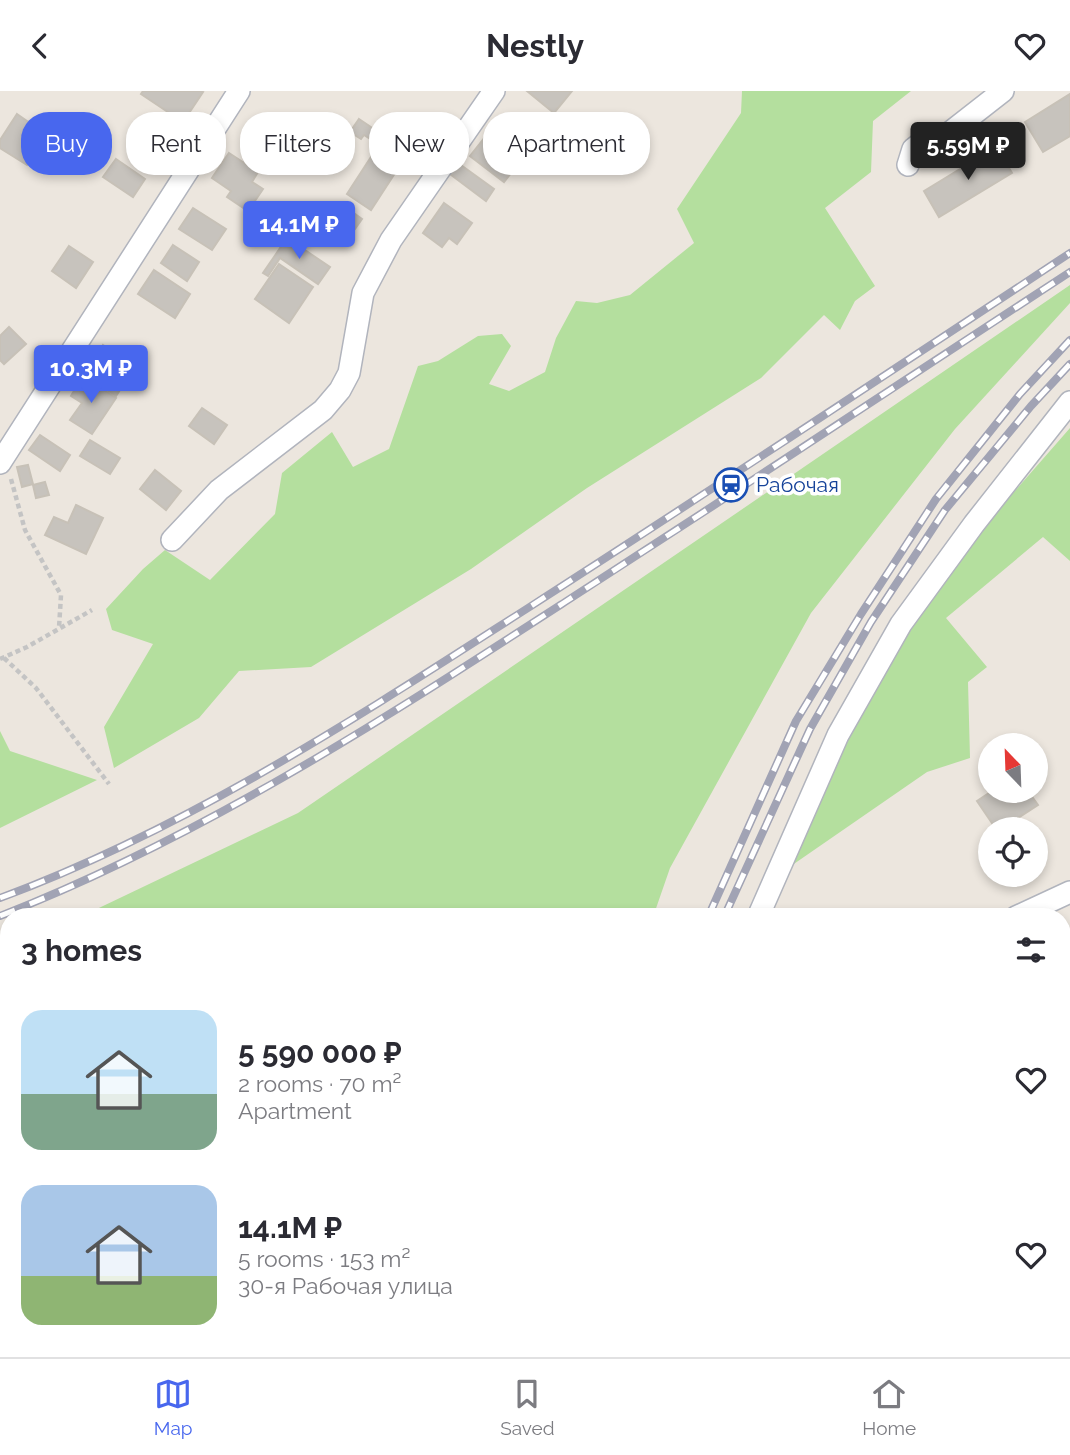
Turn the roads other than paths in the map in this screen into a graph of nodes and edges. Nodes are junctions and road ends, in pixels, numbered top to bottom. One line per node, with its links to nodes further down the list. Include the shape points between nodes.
1 (239, 91): 6 (street)
2 (494, 91): 7 (street, via 391,240 363,293 349,373 340,390 323,410 219,490)
3 (1003, 91): 4 (street, via 948,134 926,139 913,149)
4 (908, 165)
5 (1070, 403): 9 (street, via 901,624 838,736)
6 (3, 459)
7 (172, 540)
8 (1070, 892): 10 (street)
9 (762, 908)
10 (1035, 908)

